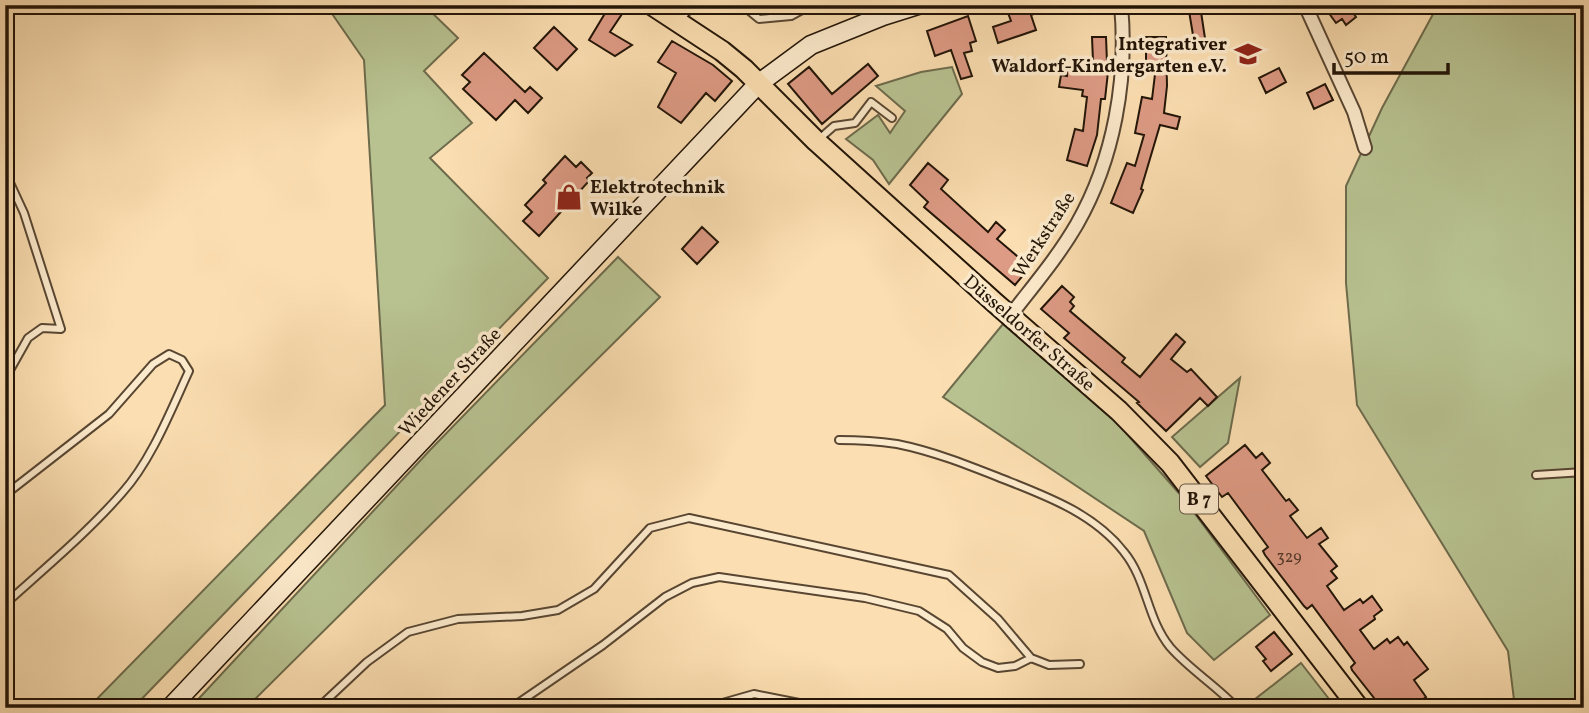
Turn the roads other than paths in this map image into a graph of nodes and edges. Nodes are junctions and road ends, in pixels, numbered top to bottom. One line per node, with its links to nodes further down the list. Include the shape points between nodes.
1 (652, 5): 8 (main road, Düsseldorfer Straße / B 7)
2 (694, 5): 8 (lane)
3 (741, 5): 4 (lane, via 759,19 790,16)
4 (811, 5)
5 (918, 5): 9 (main road, Wiedener Straße, via 811,45)
6 (1121, 5): 14 (street, Werkstraße, via 1120,92 1093,191 1055,258)
7 (1305, 5): 12 (street, via 1354,111)
8 (677, 21): 9 (main road, Düsseldorfer Straße / B 7, via 722,51)
9 (758, 84): 11 (main road, Düsseldorfer Straße / B 7); 25 (main road, Wiedener Straße)
10 (892, 118): 11 (lane, via 872,102 855,123 834,126)
11 (816, 141): 14 (main road, Düsseldorfer Straße / B 7)
12 (1365, 148)
13 (5, 172): 15 (lane, via 24,213 61,329 42,328 28,338)
14 (1010, 316): 31 (main road, Düsseldorfer Straße / B 7, via 1119,411 1170,463)
15 (5, 379)
16 (839, 440): 30 (lane, via 870,440 952,459 1058,501 1097,526 1124,551 1140,576 1152,615 1170,646)
17 (1584, 472): 18 (lane)
18 (1536, 475)
19 (5, 495): 20 (lane, via 109,414 153,365 169,354 182,360 189,371 160,434 124,492)
20 (5, 604)
21 (1031, 658): 22 (lane, via 1049,665); 23 (lane, via 998,668 982,662 947,629 919,611 865,598 719,578 692,583 665,597); 26 (lane, via 998,619 948,575 690,518 650,528 594,589 558,610 458,619 408,632 367,662)
22 (1080, 664)
23 (520, 703): 27 (lane); 28 (lane)
24 (804, 704): 29 (lane, via 754,694)
25 (170, 708)
26 (318, 708)
27 (511, 708)
28 (530, 708)
29 (705, 708)
30 (1237, 708)
31 (1359, 708)

